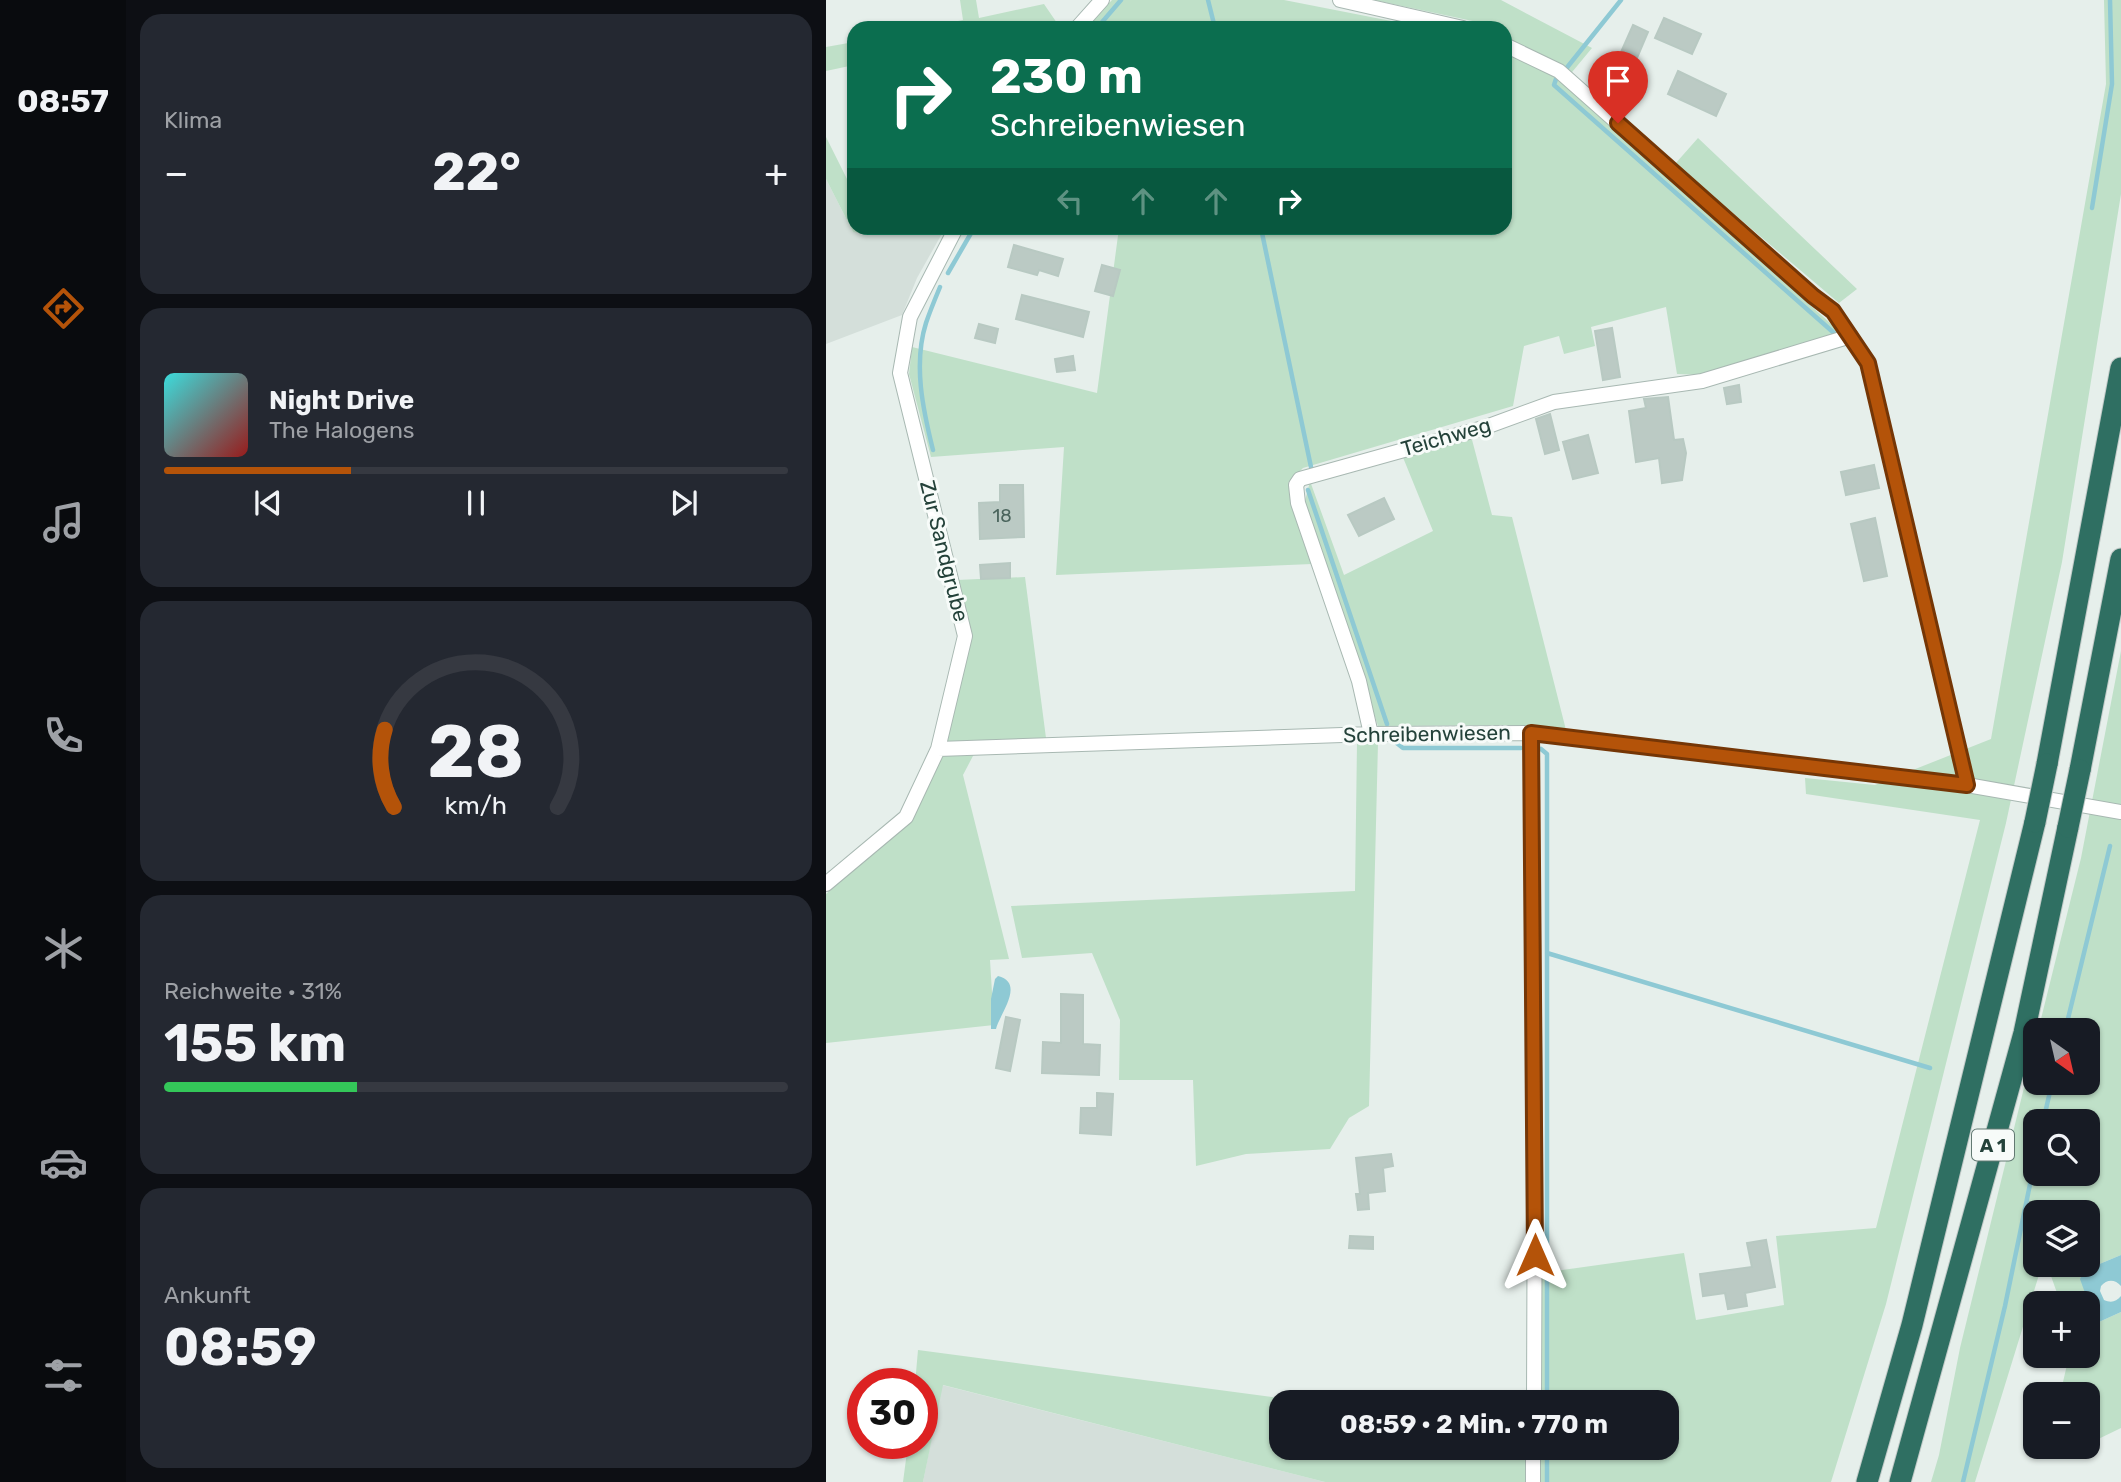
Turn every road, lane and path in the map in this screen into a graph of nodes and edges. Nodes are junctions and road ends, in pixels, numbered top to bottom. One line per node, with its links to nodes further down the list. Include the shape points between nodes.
1 (1102, 0): 3 (street)
2 (1340, 0): 4 (street)
3 (1083, 21)
4 (1432, 21)
5 (1512, 48): 7 (street, via 1559,71 1833,311)
6 (952, 235): 12 (street, Zur Sandgrube, via 910,317 900,373 965,636)
7 (1851, 337): 11 (street, Teichweg, via 1702,381 1554,402 1483,428 1300,479 1298,503 1359,681); 13 (street, via 1868,363)
8 (2121, 368): 19 (highway, A 1, bridge, via 2035,822 1912,1325)
9 (2121, 559): 20 (highway, A 1, bridge, via 2024,1033)
10 (1531, 733): 11 (street, Schreibenwiesen); 13 (street, Schreibenwiesen); 16 (street)
11 (1371, 734): 12 (street, Schreibenwiesen)
12 (938, 749): 15 (street, Zur Sandgrube, via 906,817)
13 (1967, 785): 14 (street, Schreibenwiesen)
14 (2121, 812)
15 (826, 884)
16 (1534, 1390)
17 (1533, 1460): 18 (street)
18 (1533, 1482)
19 (1867, 1482)
20 (1900, 1482)

